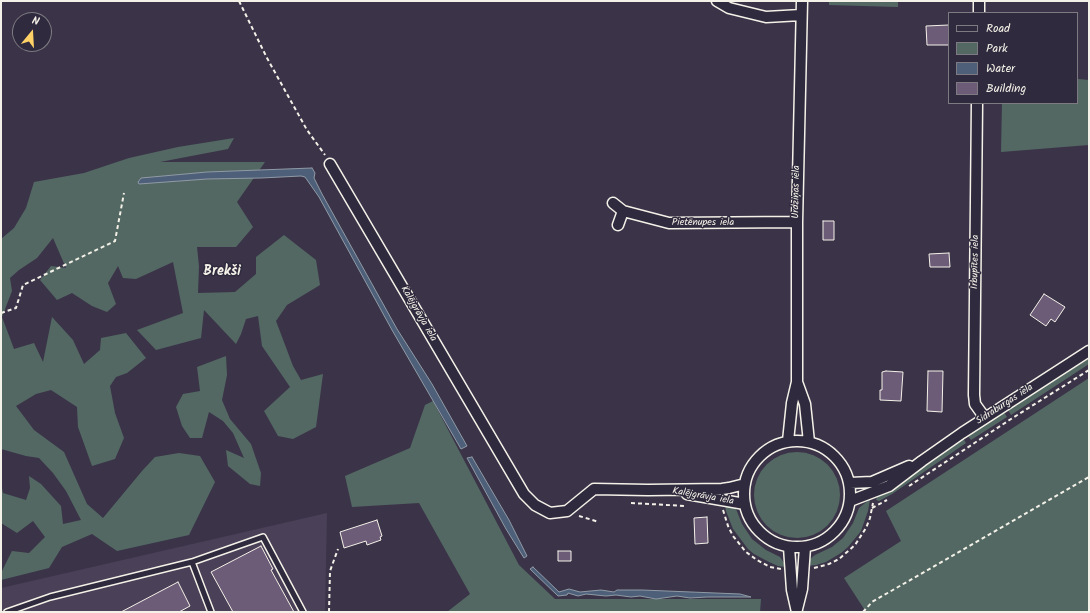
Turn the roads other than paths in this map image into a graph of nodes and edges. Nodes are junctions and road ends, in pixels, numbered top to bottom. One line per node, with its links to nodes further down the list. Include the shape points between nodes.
1 (717, 1): 5 (street, via 730,8 766,17)
2 (802, 1): 5 (street, Urdziņas iela)
3 (979, 1): 4 (street)
4 (979, 12)
5 (801, 15): 10 (street, Urdziņas iela)
6 (977, 104): 14 (street, Irbupītes iela, via 974,389 975,404)
7 (330, 164): 20 (street, Kalējgrāvja iela, via 524,494 535,505 550,513 567,511 594,489)
8 (613, 203): 9 (street, Pietēnupes iela)
9 (623, 211): 10 (street, Pietēnupes iela, via 669,224); 11 (street)
10 (797, 222): 13 (street, Urdziņas iela)
11 (618, 226)
12 (1089, 352): 14 (street, Sidraburgas iela)
13 (797, 382): 15 (street, Urdziņas iela); 16 (street, Urdziņas iela, via 805,404)
14 (985, 418): 17 (street, Sidraburgas iela)
15 (788, 441): 16 (street); 19 (street, via 773,446 760,456 750,468)
16 (809, 442): 18 (street, via 824,447 836,456 845,469)
17 (922, 461): 18 (street, Sidraburgas iela, via 872,482); 21 (street, Sidraburgas iela, via 889,486)
18 (850, 483): 21 (street)
19 (745, 484): 20 (street, Kalējgrāvja iela, via 729,488); 22 (street)
20 (662, 490): 22 (street, Kalējgrāvja iela)
21 (850, 502): 24 (street, via 845,518 835,531 822,542)
22 (745, 504): 23 (street, via 757,529 772,540)
23 (789, 546): 24 (street); 26 (street, via 792,590)
24 (805, 547): 26 (street, via 802,589)
25 (192, 562): 27 (lane, via 50,597); 28 (lane); 29 (lane, via 263,537)
26 (797, 611)
27 (7, 612)
28 (211, 612)
29 (303, 612)

